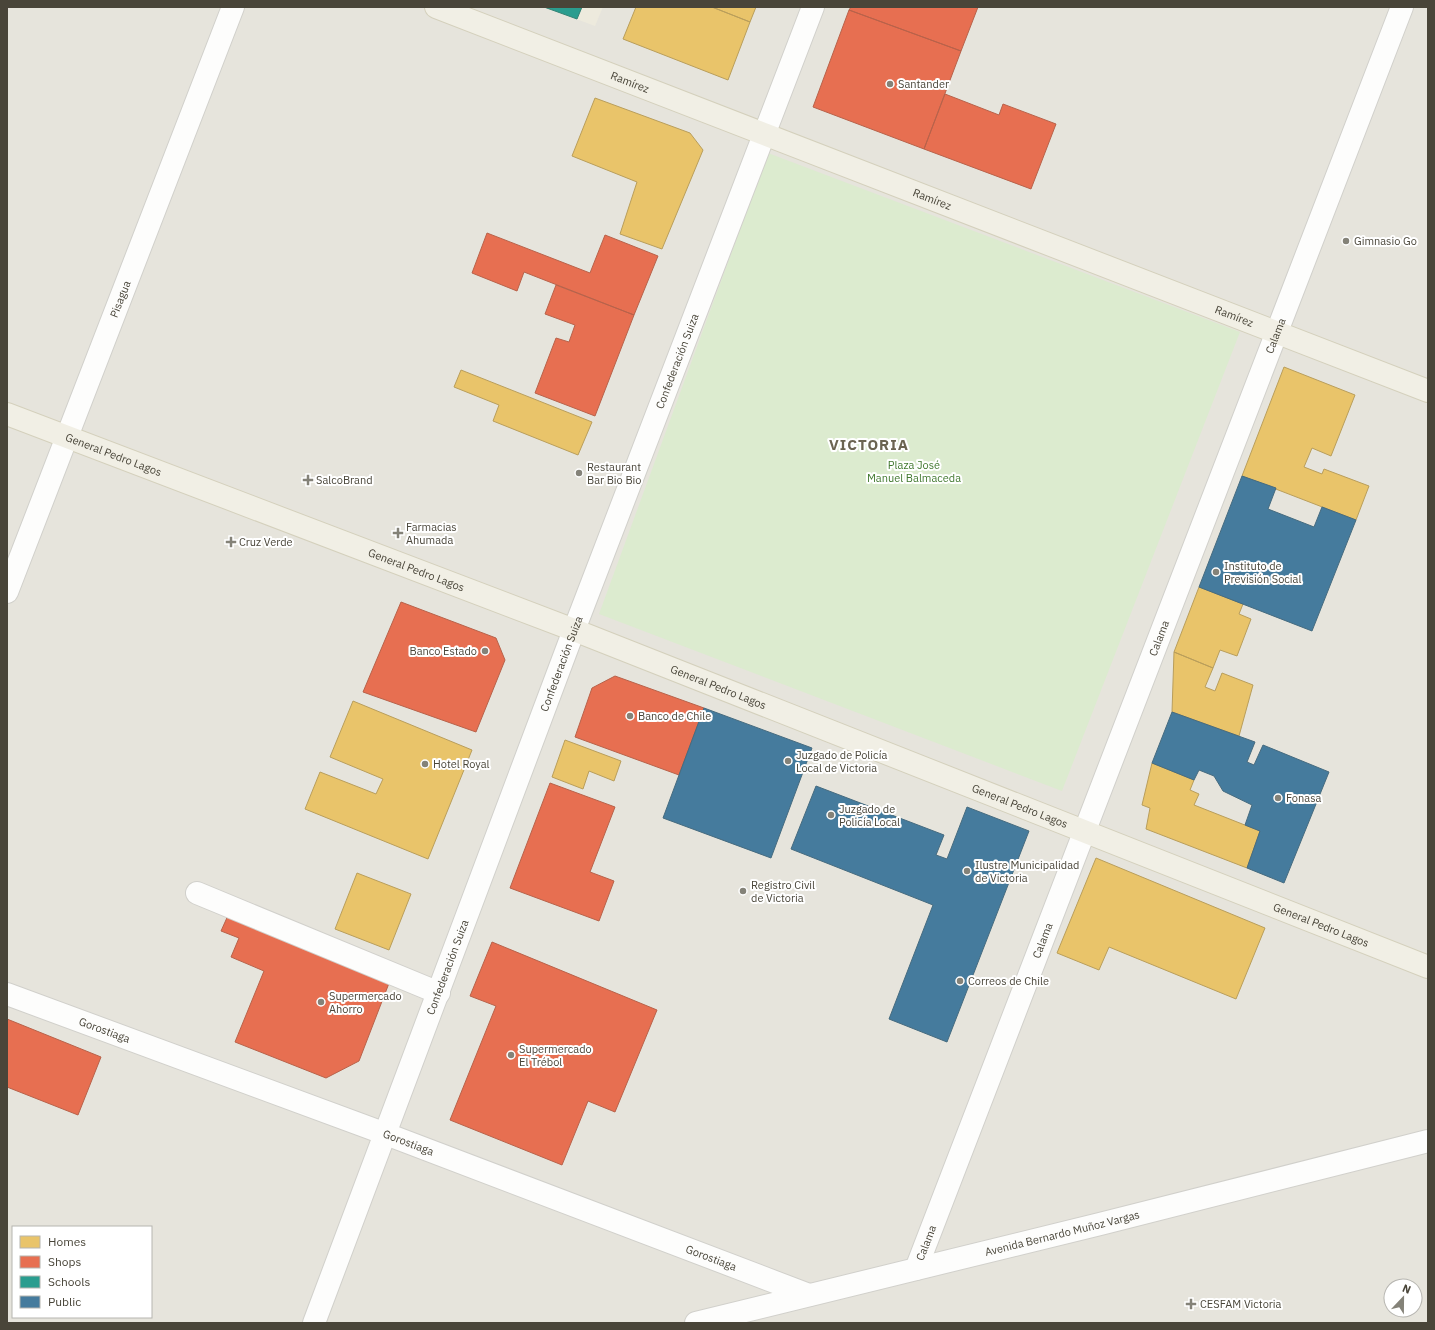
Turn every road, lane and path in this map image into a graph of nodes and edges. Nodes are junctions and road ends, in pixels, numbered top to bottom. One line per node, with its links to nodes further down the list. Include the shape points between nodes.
1 (234, 7): 9 (street, Pisagua)
2 (436, 7): 5 (main road, Ramírez)
3 (812, 7): 5 (street, Confederación Suiza)
4 (1402, 7): 6 (street, Calama)
5 (763, 133): 6 (main road, Ramírez); 11 (street, Confederación Suiza)
6 (1277, 333): 7 (main road, Ramírez); 12 (street, Calama)
7 (1428, 391)
8 (7, 414): 9 (main road, General Pedro Lagos)
9 (67, 437): 10 (street, Pisagua); 11 (main road, General Pedro Lagos)
10 (7, 592)
11 (574, 630): 12 (main road, General Pedro Lagos); 15 (street, Confederación Suiza)
12 (1084, 832): 14 (main road, General Pedro Lagos); 19 (street, Calama)
13 (197, 893): 15 (street)
14 (1428, 967)
15 (439, 993): 17 (street, Confederación Suiza)
16 (7, 994): 17 (street, Gorostiaga)
17 (386, 1134): 20 (street, Gorostiaga); 21 (street, Confederación Suiza)
18 (1428, 1141): 19 (street, Avenida Bernardo Muñoz Vargas)
19 (916, 1270): 20 (street, Avenida Bernardo Muñoz Vargas)
20 (809, 1295): 22 (street, Avenida Bernardo Muñoz Vargas)
21 (314, 1323)
22 (696, 1323)

